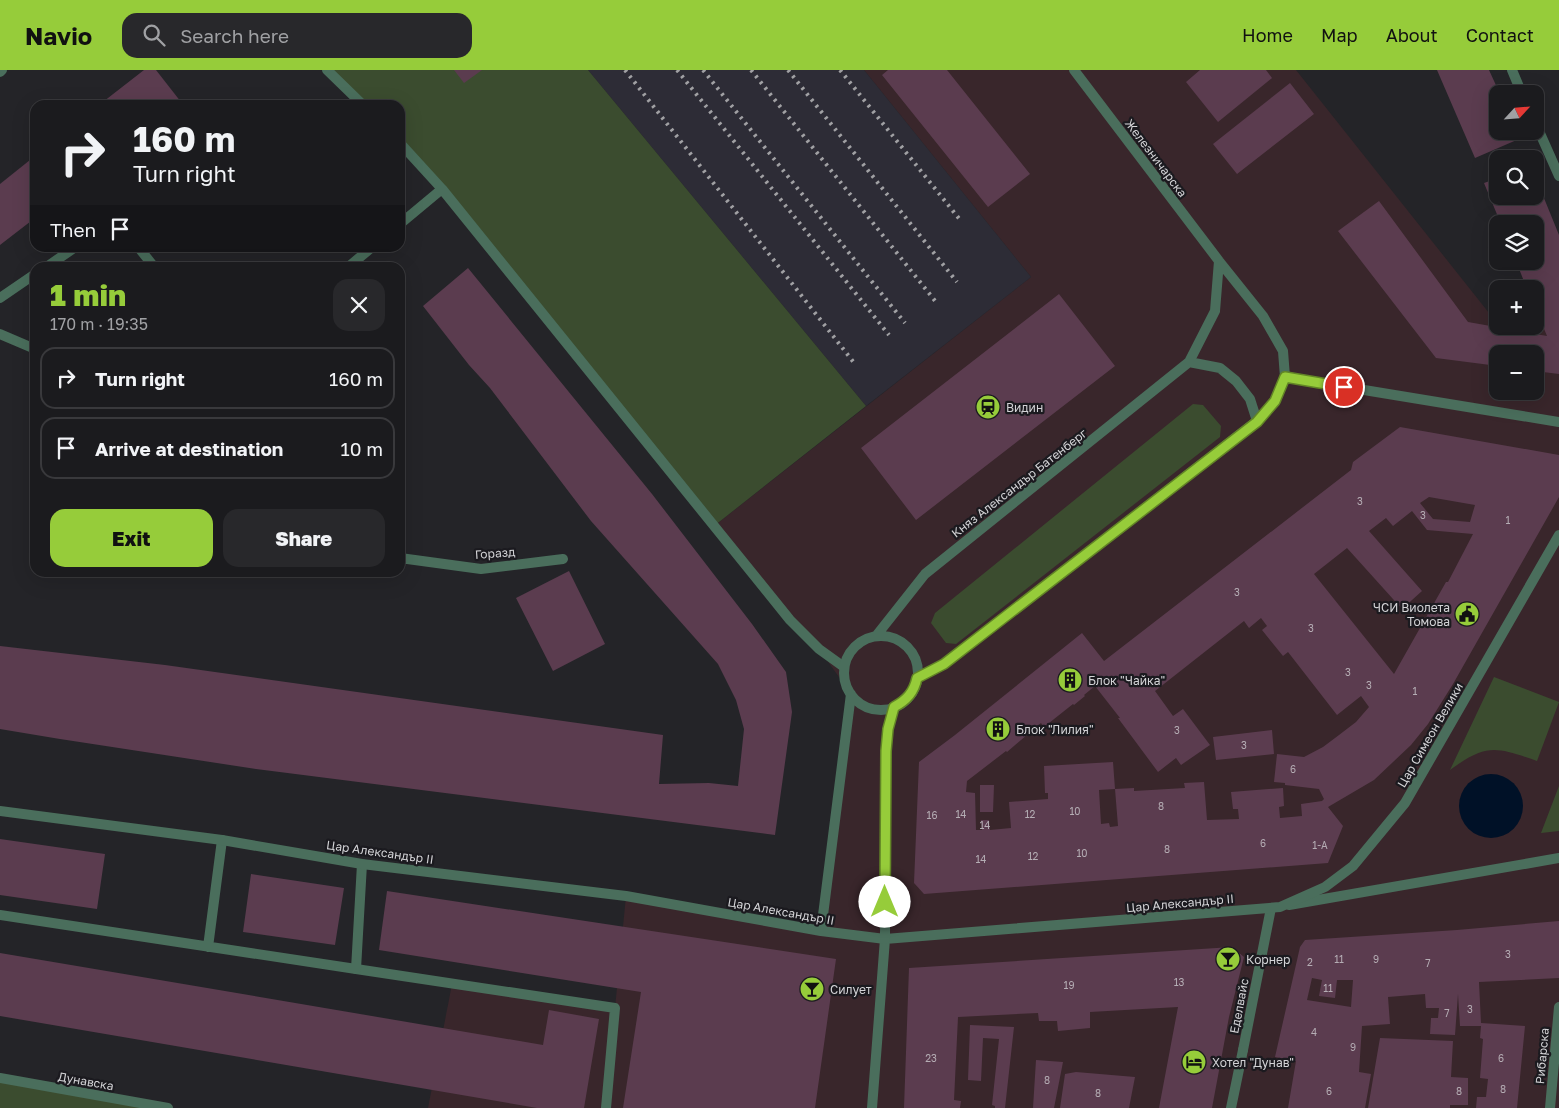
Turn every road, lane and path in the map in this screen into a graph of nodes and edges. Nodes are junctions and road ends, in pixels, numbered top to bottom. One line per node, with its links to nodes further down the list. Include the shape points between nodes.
1 (327, 70): 5 (street)
2 (1074, 70): 13 (street, Железничарска)
3 (1512, 70): 4 (street)
4 (1518, 85)
5 (357, 100)
6 (1543, 140): 8 (street)
7 (405, 148): 9 (street)
8 (1559, 176)
9 (442, 189): 10 (street); 28 (street, via 790,620 819,649)
10 (405, 220)
11 (68, 252): 14 (street)
12 (366, 252): 15 (street)
13 (1220, 261): 20 (street, Княз Александър Батенберг, via 1215,311); 21 (street, via 1264,316 1284,351)
14 (54, 262)
15 (354, 262)
16 (30, 277): 17 (street)
17 (0, 298)
18 (0, 334): 19 (street)
19 (30, 347)
20 (1189, 362): 22 (street, via 1220,368 1236,381 1250,399); 27 (street, Княз Александър Батенберг, via 925,574)
21 (1285, 377): 22 (street, via 1275,401); 23 (street)
22 (1257, 422): 29 (street, via 944,664)
23 (1559, 422)
24 (1559, 535): 36 (street, Цар Симеон Велики, via 1405,804 1353,866 1325,887)
25 (405, 559): 26 (street, Горазд, via 481,569)
26 (563, 559)
27 (876, 636): 28 (street, Княз Александър Батенберг, via 855,645 848,653); 29 (street, via 887,636 907,646 914,656)
28 (844, 667): 30 (street, via 846,686)
29 (917, 678): 31 (street, via 910,696)
30 (851, 694): 31 (street, via 860,704 871,709); 38 (street)
31 (894, 707): 39 (street, via 886,751)
32 (0, 811): 33 (street, Цар Александър II)
33 (222, 840): 35 (street, Цар Александър II); 40 (street)
34 (1559, 858): 36 (street, Цар Александър II)
35 (362, 864): 38 (street, Цар Александър II, via 626,896); 41 (street)
36 (1275, 907): 39 (street, Цар Александър II); 47 (street, Еделвайс)
37 (0, 915): 40 (street)
38 (821, 931): 39 (street, Цар Александър II)
39 (884, 939): 46 (street)
40 (208, 947): 41 (street)
41 (356, 969): 45 (street, via 615,1008)
42 (1559, 1007): 48 (street, Рибарска)
43 (0, 1078): 44 (street, Дунавска)
44 (168, 1108)
45 (606, 1108)
46 (872, 1108)
47 (1231, 1108)
48 (1550, 1108)

